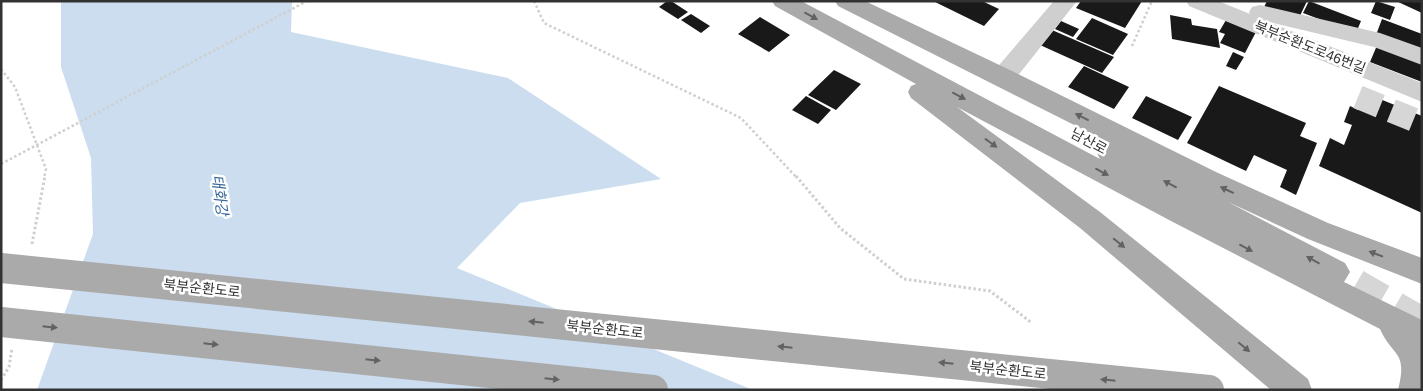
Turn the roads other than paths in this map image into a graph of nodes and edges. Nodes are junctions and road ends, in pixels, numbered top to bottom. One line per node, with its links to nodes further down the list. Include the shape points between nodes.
1 (784, 1): 7 (main road, one-way to 7)
2 (820, 1): 13 (main road, 남산로, one-way to 2)
3 (846, 1): 9 (main road)
4 (1066, 1): 9 (street)
5 (1197, 1): 6 (street, 북부순환도로46번길)
6 (1243, 9): 8 (street, via 1380,41); 10 (street, 북부순환도로46번길)
7 (839, 32): 14 (main road, one-way to 14); 19 (main road, one-way to 19, via 1090,220)
8 (1422, 57)
9 (1003, 77): 12 (main road, one-way to 9, via 1318,231 1224,189)
10 (1422, 93)
11 (1, 268): 18 (main road, 북부순환도로, one-way to 11, bridge)
12 (1422, 271)
13 (1356, 284)
14 (1374, 312): 16 (main road); 20 (main road, via 1415,349 1421,370)
15 (8, 330): 17 (main road, one-way to 17, bridge)
16 (1422, 335)
17 (653, 390)
18 (1209, 390)
19 (1296, 390)
20 (1414, 390)

